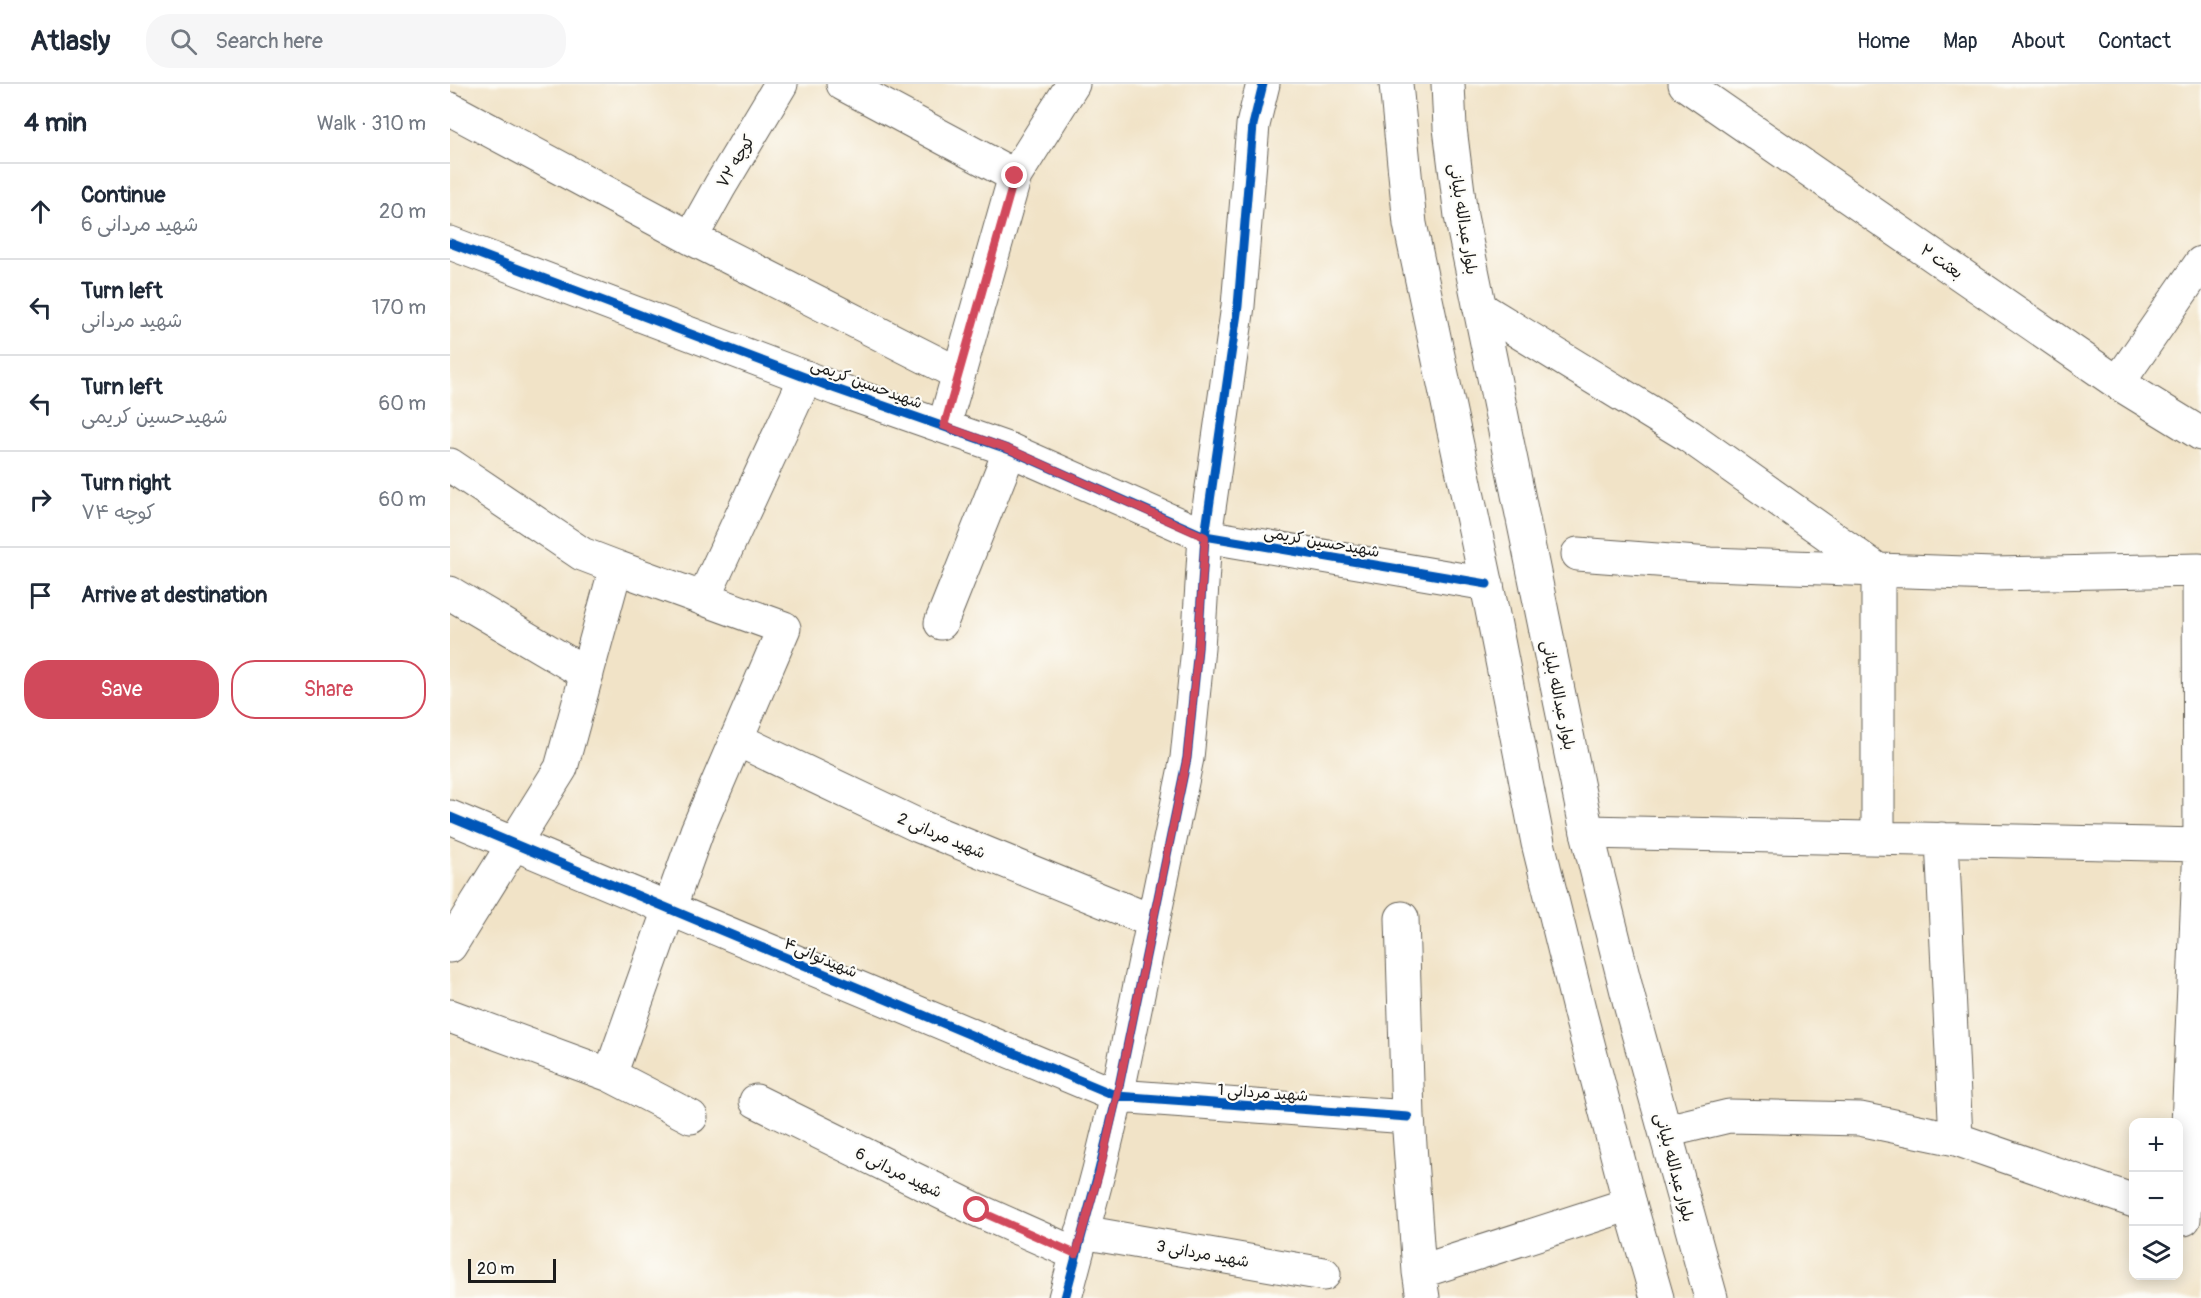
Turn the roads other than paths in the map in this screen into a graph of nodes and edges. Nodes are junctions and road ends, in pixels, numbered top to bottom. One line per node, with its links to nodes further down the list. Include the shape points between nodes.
1 (781, 84): 10 (street, کوچه ۷۲)
2 (843, 84): 9 (street)
3 (1073, 84): 9 (street)
4 (1263, 84): 21 (street, via 1252,125 1238,306)
5 (1396, 84): 26 (street, via 1410,224)
6 (1448, 84): 13 (street, بلوار عبدالله بلیانی, via 1461,216)
7 (1685, 84): 16 (street, بعثت ۲)
8 (450, 110): 10 (street)
9 (1015, 176): 14 (street)
10 (691, 238): 14 (street)
11 (450, 243): 15 (street, شهیدحسین کریمی)
12 (2201, 262): 16 (street)
13 (1480, 308): 25 (street, via 1689,436); 33 (street, بلوار عبدالله بلیانی)
14 (959, 374): 17 (street)
15 (806, 377): 17 (street, شهیدحسین کریمی); 28 (street)
16 (2118, 383): 18 (street, بعثت ۲)
17 (944, 426): 19 (street, شهیدحسین کریمی)
18 (2201, 434)
19 (1011, 450): 21 (street, شهیدحسین کریمی); 29 (street)
20 (450, 465): 23 (street, via 582,554)
21 (1205, 537): 26 (street, شهیدحسین کریمی); 40 (street, via 1187,758)
22 (1578, 554): 25 (street)
23 (616, 567): 28 (street); 30 (street)
24 (2200, 569): 25 (street, via 1994,574); 37 (street)
25 (1878, 570): 34 (street)
26 (1486, 584): 51 (street, via 1538,843)
27 (450, 593): 30 (street)
28 (703, 599): 31 (street, via 784,627)
29 (941, 623)
30 (587, 674): 36 (street, via 561,768)
31 (736, 739): 38 (street, via 697,831); 40 (street, شهید مردانی 2, via 919,826)
32 (450, 817): 36 (street, شهیدتوانی۴)
33 (1587, 832): 34 (street); 48 (street, بلوار عبدالله بلیانی)
34 (1878, 838): 35 (street)
35 (1942, 839): 37 (street); 49 (street)
36 (514, 843): 38 (street, شهیدتوانی۴); 41 (street)
37 (2200, 845): 52 (street)
38 (670, 910): 43 (street); 44 (street, شهیدتوانی۴)
39 (1402, 918): 47 (street)
40 (1152, 921): 44 (street)
41 (450, 946)
42 (450, 1016): 43 (street)
43 (610, 1075): 46 (street)
44 (1117, 1096): 47 (street, شهید مردانی 1); 53 (street)
45 (756, 1101): 53 (street, شهید مردانی 6, via 977,1210)
46 (691, 1117)
47 (1408, 1117): 55 (street)
48 (1666, 1131): 49 (street, via 1729,1116 1860,1119); 58 (street, بلوار عبدالله بلیانی)
49 (1956, 1139): 50 (street)
50 (2129, 1200)
51 (1630, 1204): 55 (street); 57 (street)
52 (2188, 1219)
53 (1079, 1243): 54 (street, شهید مردانی 3); 56 (street)
54 (1324, 1274)
55 (1421, 1285)
56 (1065, 1298)
57 (1657, 1298)
58 (1711, 1298)

